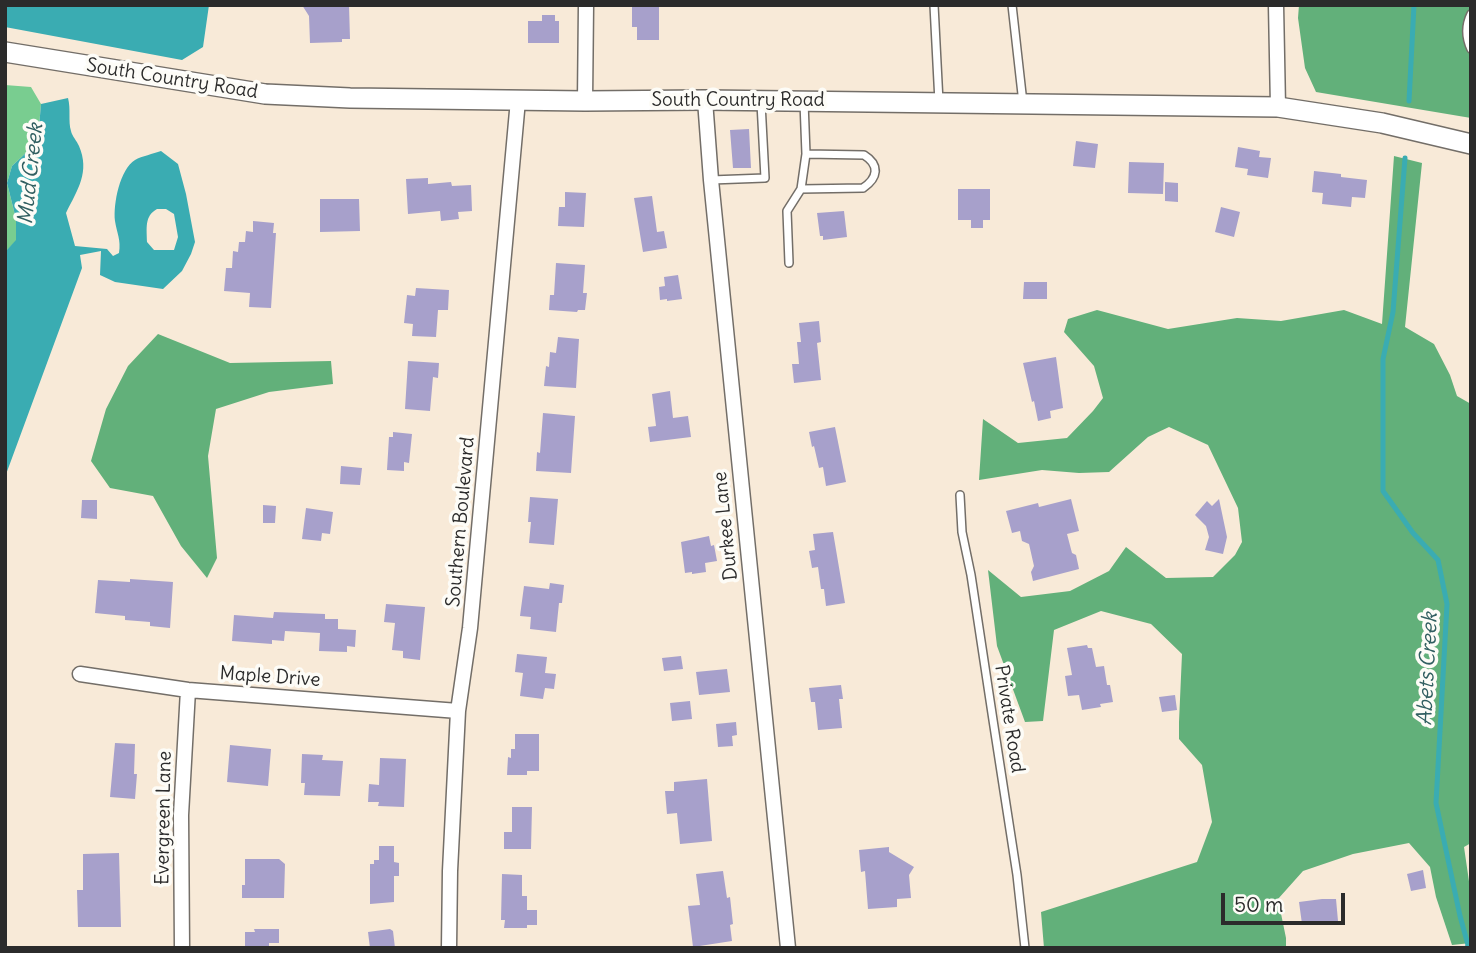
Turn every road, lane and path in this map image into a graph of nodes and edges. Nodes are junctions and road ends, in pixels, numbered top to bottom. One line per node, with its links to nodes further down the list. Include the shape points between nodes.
1 (586, 5): 10 (street)
2 (934, 5): 13 (lane)
3 (1012, 5): 14 (lane)
4 (1276, 5): 15 (street)
5 (1471, 14): 6 (lane, via 1467,41)
6 (1471, 49)
7 (5, 52): 8 (main road, South Country Road, via 265,94)
8 (518, 100): 10 (main road, South Country Road); 24 (street, Southern Boulevard, via 470,628)
9 (705, 100): 10 (main road, South Country Road); 11 (main road, South Country Road); 18 (street, Durkee Lane)
10 (585, 101)
11 (761, 101): 12 (main road, South Country Road); 18 (lane, via 765,178)
12 (804, 101): 13 (main road, South Country Road); 17 (lane)
13 (939, 103): 14 (main road, South Country Road)
14 (1024, 104): 15 (main road, South Country Road)
15 (1278, 107): 16 (main road, South Country Road, via 1382,123)
16 (1471, 144)
17 (806, 154): 19 (lane); 19 (lane, via 864,155 875,167 875,177 863,188)
18 (711, 180): 27 (street, Durkee Lane)
19 (801, 189): 20 (lane, via 787,211)
20 (789, 263)
21 (960, 495): 28 (lane, Private Road)
22 (80, 674): 23 (street, Maple Drive)
23 (188, 690): 24 (street, Maple Drive); 25 (street, Evergreen Lane, via 181,815)
24 (458, 711): 26 (street, Southern Boulevard)
25 (183, 948)
26 (449, 948)
27 (788, 948)
28 (1025, 948)

